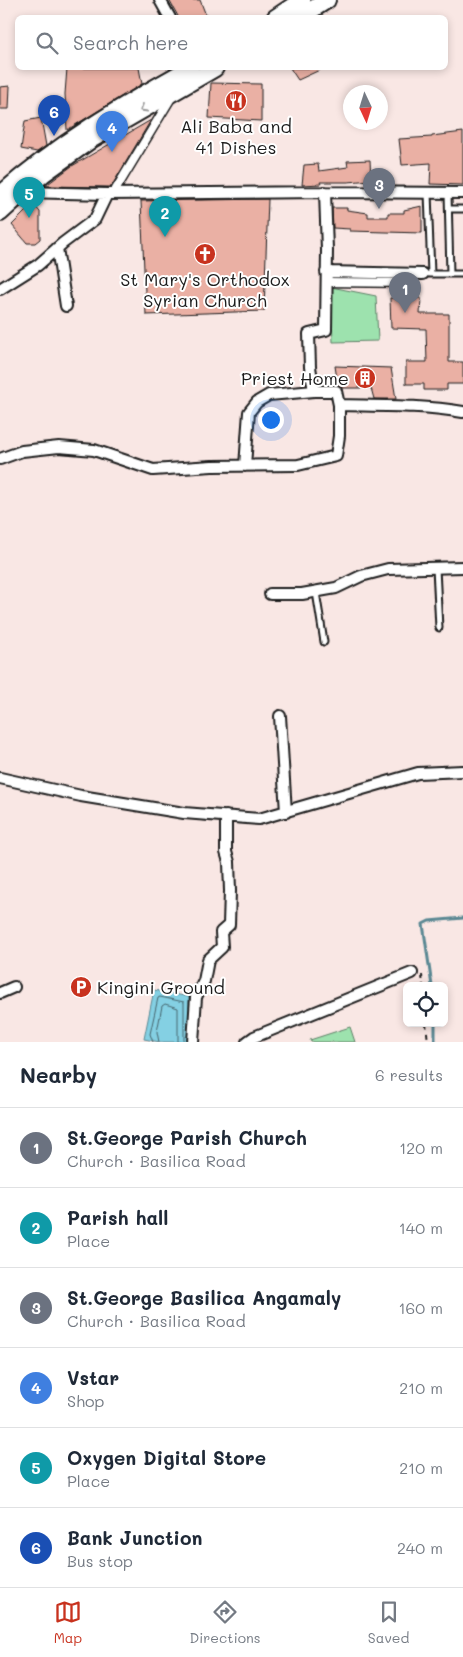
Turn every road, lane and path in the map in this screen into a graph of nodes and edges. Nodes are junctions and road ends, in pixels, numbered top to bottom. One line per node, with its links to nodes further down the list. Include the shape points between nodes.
1 (160, 0): 4 (street)
2 (302, 0): 5 (highway)
3 (327, 0): 6 (highway)
4 (168, 15)
5 (280, 15)
6 (304, 15)
7 (187, 70): 15 (highway, via 97,122)
8 (211, 70): 9 (highway)
9 (176, 90): 10 (highway, one-way to 10, via 92,139); 16 (street)
10 (24, 191): 15 (street); 16 (street); 19 (highway)
11 (325, 192): 12 (street); 16 (street); 24 (street)
12 (428, 193): 13 (street); 21 (lane)
13 (448, 193): 14 (street); 17 (lane)
14 (463, 193)
15 (1, 194)
16 (110, 194): 20 (street, via 95,219)
17 (449, 209): 18 (lane); 22 (lane)
18 (463, 209)
19 (0, 213)
20 (56, 248): 26 (street, via 38,265); 27 (street)
21 (427, 274): 22 (lane); 24 (street)
22 (450, 274): 23 (lane)
23 (463, 274)
24 (326, 277): 25 (street); 28 (street, via 326,330 309,334)
25 (412, 283)
26 (0, 289)
27 (66, 306)
28 (314, 392): 29 (street, via 336,391); 32 (street, via 270,395 257,402 249,412)
29 (339, 405): 30 (street, via 410,406); 32 (street, via 336,456 298,465)
30 (463, 412)
31 (0, 459): 32 (street, via 22,451 59,447 94,450 153,470)
32 (245, 466)
33 (436, 567): 34 (street); 35 (street, via 388,569); 37 (lane)
34 (463, 567)
35 (316, 592): 36 (street); 38 (lane)
36 (270, 594)
37 (438, 628)
38 (324, 642)
39 (280, 716): 42 (street)
40 (463, 771): 42 (street, via 418,773)
41 (0, 778): 43 (street, via 81,796 184,813)
42 (286, 812): 43 (street, via 259,819)
43 (226, 816): 48 (street, via 230,891 228,925 221,932 222,947 208,960 204,981 196,997)
44 (412, 972): 49 (street)
45 (14, 987): 46 (street)
46 (0, 993)
47 (426, 1027): 50 (path)
48 (193, 1042)
49 (247, 1042)
50 (428, 1042)

